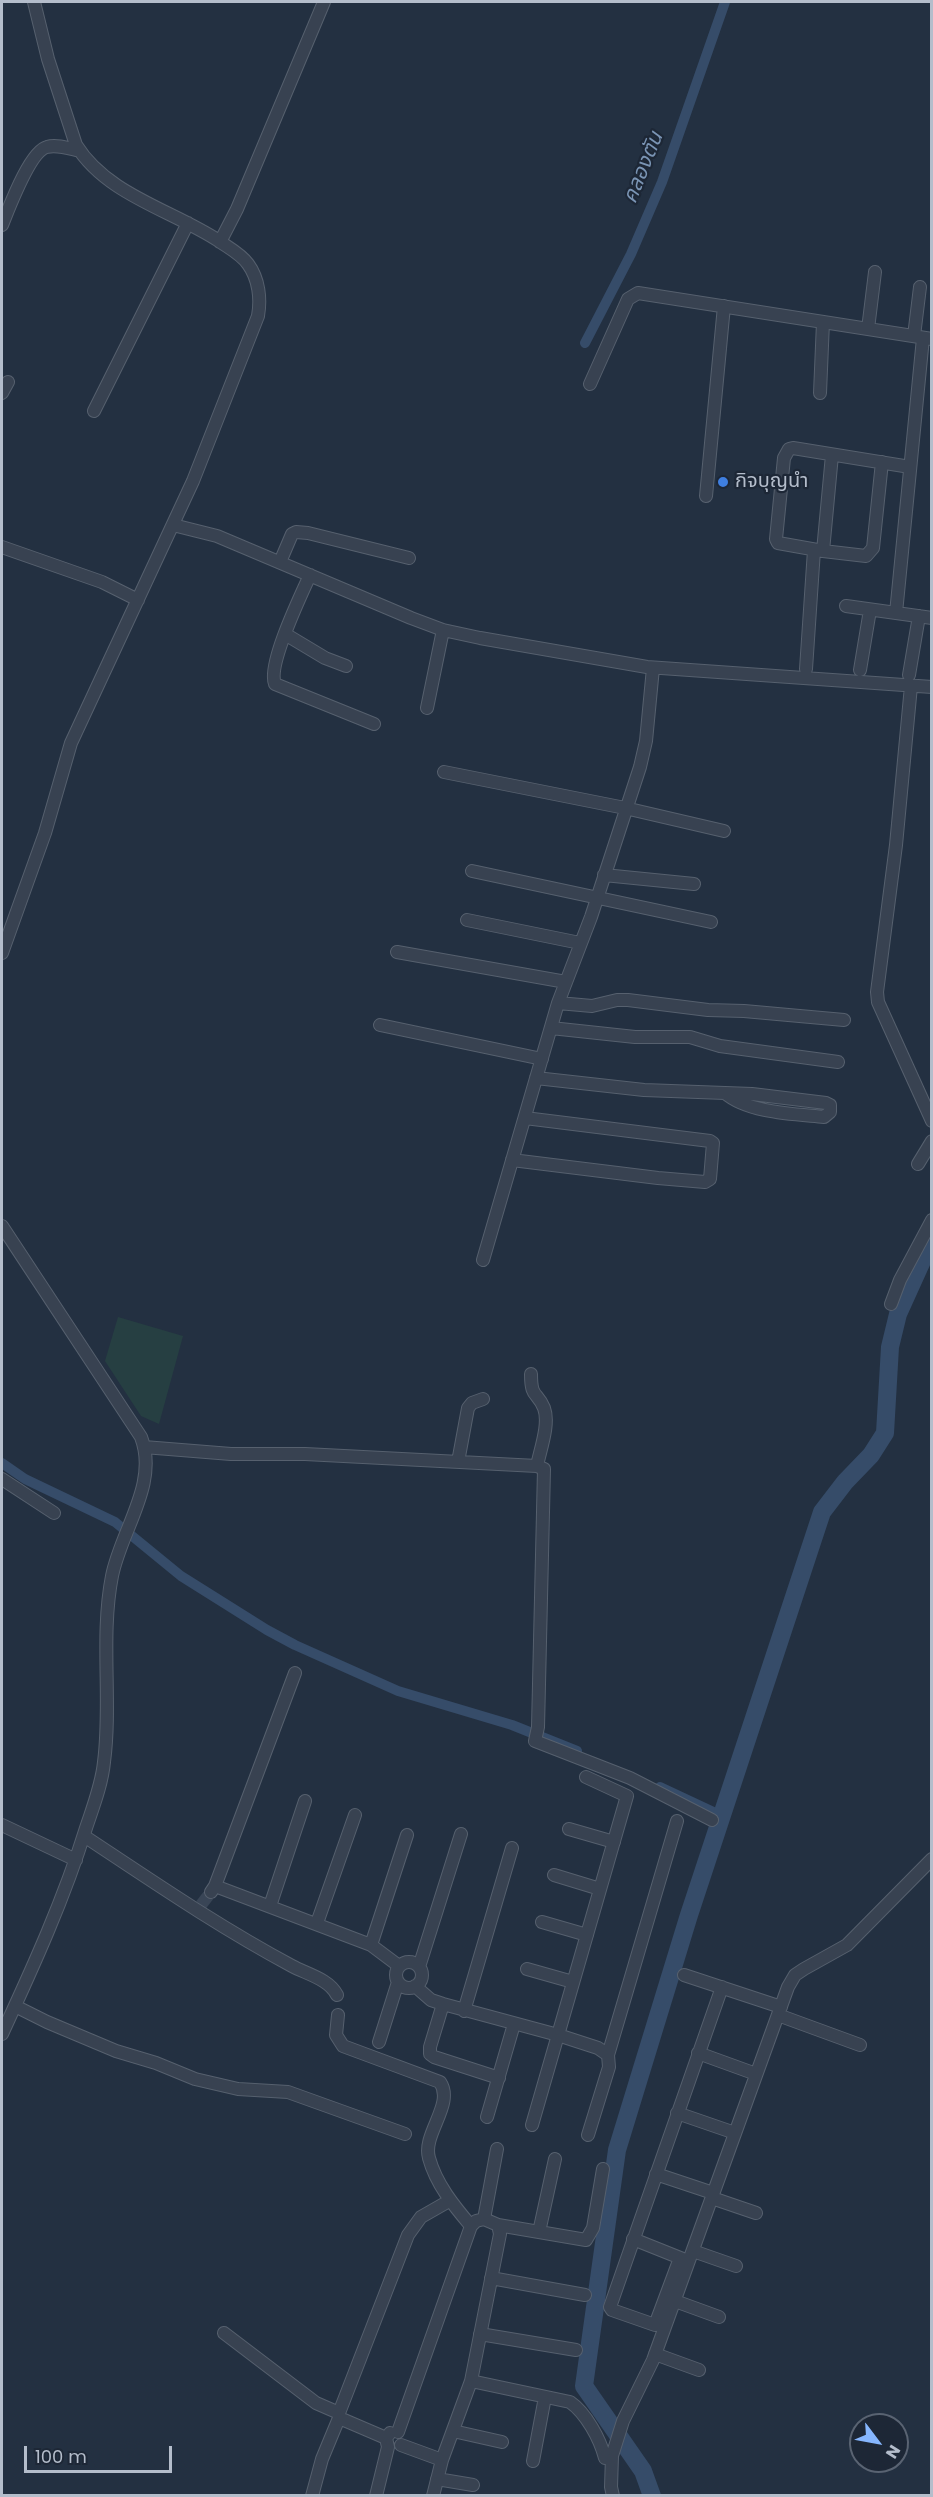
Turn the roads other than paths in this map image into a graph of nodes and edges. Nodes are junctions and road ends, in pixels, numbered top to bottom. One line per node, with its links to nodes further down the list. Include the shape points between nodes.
1 (34, 2): 3 (street, via 48,59)
2 (324, 2): 6 (street)
3 (80, 151): 4 (street, via 112,182); 5 (street, via 48,146 40,150)
4 (188, 223): 6 (street); 17 (street)
5 (2, 225)
6 (220, 242): 22 (street, via 248,264 261,298 260,308 232,386)
7 (875, 272): 11 (street)
8 (920, 287): 12 (street)
9 (724, 306): 10 (street); 14 (street, via 633,295); 21 (street)
10 (823, 322): 11 (street); 16 (street)
11 (868, 329): 12 (street)
12 (923, 338): 20 (street)
13 (8, 382): 15 (street)
14 (590, 384)
15 (2, 393)
16 (820, 393)
17 (94, 411)
18 (832, 455): 19 (street); 24 (street); 24 (street, via 792,448 784,458 776,539 781,544)
19 (882, 462): 20 (street); 24 (street, via 870,553 866,556)
20 (910, 466): 31 (street)
21 (706, 496)
22 (173, 525): 26 (street, via 217,536); 28 (street)
23 (2, 547): 28 (street, via 102,582)
24 (819, 550): 37 (street)
25 (409, 558): 26 (street, via 296,532)
26 (280, 562): 27 (street)
27 (310, 575): 33 (street); 34 (street)
28 (138, 600): 54 (street, via 71,743 45,833)
29 (846, 606): 30 (street)
30 (870, 610): 31 (street); 38 (street)
31 (896, 613): 32 (street)
32 (925, 617): 39 (street)
33 (448, 631): 36 (street); 41 (street)
34 (285, 634): 35 (street); 42 (street, via 273,672 275,684)
35 (346, 666)
36 (653, 668): 39 (street); 44 (street, via 646,741)
37 (806, 669)
38 (860, 670)
39 (910, 680): 40 (street); 65 (street, via 896,846 877,992 883,1014)
40 (932, 687)
41 (427, 708)
42 (374, 724)
43 (444, 772): 44 (street)
44 (625, 808): 45 (street); 47 (street)
45 (724, 831)
46 (472, 871): 49 (street)
47 (604, 874): 48 (street); 49 (street)
48 (694, 884)
49 (597, 897): 51 (street); 52 (street)
50 (467, 920): 52 (street)
51 (711, 922)
52 (580, 943): 55 (street)
53 (397, 952): 55 (street)
54 (2, 953)
55 (566, 982): 56 (street)
56 (558, 1003): 57 (street, via 592,1006 628,1000); 59 (street)
57 (844, 1020)
58 (380, 1025): 60 (street)
59 (551, 1028): 60 (street); 61 (street, via 635,1037 690,1037 720,1046)
60 (542, 1059): 62 (street)
61 (838, 1062)
62 (536, 1078): 63 (street, via 644,1090); 64 (street)
63 (725, 1093): 63 (street, via 739,1104 752,1107 824,1117 830,1112 826,1103)
64 (525, 1118): 67 (street); 67 (street, via 710,1141 710,1179 705,1182 658,1178)
65 (932, 1121)
66 (932, 1141): 68 (street)
67 (512, 1160): 71 (street)
68 (918, 1164)
69 (932, 1220): 72 (street)
70 (2, 1226): 75 (street, via 120,1404)
71 (483, 1260)
72 (891, 1304)
73 (531, 1374): 77 (street, via 531,1388 546,1418)
74 (483, 1399): 76 (street, via 468,1408)
75 (144, 1447): 76 (street); 90 (street, via 146,1474 111,1579 104,1763)
76 (458, 1462): 77 (street)
77 (537, 1466): 84 (street, via 544,1469 545,1476 535,1741 630,1778)
78 (2, 1479): 79 (street)
79 (54, 1512)
80 (294, 1673): 97 (street, via 213,1889)
81 (585, 1778): 91 (street, via 627,1796)
82 (305, 1801): 97 (street)
83 (355, 1815): 99 (street)
84 (712, 1820)
85 (677, 1821): 122 (street)
86 (2, 1825): 93 (street)
87 (569, 1829): 91 (street)
88 (461, 1834): 103 (street)
89 (407, 1835): 101 (street)
90 (84, 1836): 93 (street); 110 (street, via 329,1984)
91 (614, 1842): 96 (street)
92 (512, 1848): 113 (street)
93 (69, 1856): 112 (street, via 44,1942)
94 (932, 1859): 114 (street, via 847,1945 795,1976)
95 (554, 1875): 96 (street)
96 (600, 1889): 100 (street)
97 (270, 1906): 99 (street)
98 (542, 1922): 100 (street)
99 (317, 1923): 101 (street)
100 (587, 1935): 107 (street)
101 (370, 1945): 102 (street)
102 (399, 1966): 103 (street, via 413,1962); 106 (street)
103 (419, 1967): 108 (street, via 422,1973)
104 (528, 1969): 107 (street)
105 (684, 1975): 109 (street)
106 (398, 1982): 108 (street, via 408,1988); 119 (street)
107 (573, 1982): 118 (street)
108 (415, 1986): 111 (street, via 431,2000)
109 (722, 1987): 114 (street); 121 (street)
110 (337, 1995)
111 (443, 2004): 113 (street); 124 (street, via 430,2054)
112 (15, 2006): 117 (street); 129 (street, via 106,2047 195,2079 238,2089 288,2092)
113 (464, 2011): 116 (street)
114 (779, 2011): 120 (street); 123 (street)
115 (338, 2015): 136 (street, via 336,2035 343,2046 440,2082 444,2093 428,2157)
116 (514, 2024): 118 (street); 124 (street)
117 (2, 2034)
118 (558, 2035): 122 (street); 127 (street)
119 (379, 2042)
120 (860, 2045)
121 (698, 2053): 123 (street); 125 (street)
122 (608, 2055): 130 (street, via 609,2067)
123 (756, 2074): 128 (street)
124 (499, 2078): 126 (street)
125 (677, 2114): 128 (street); 134 (street)
126 (487, 2117)
127 (532, 2126)
128 (735, 2133): 135 (street)
129 (405, 2134)
130 (588, 2135)
131 (497, 2150): 138 (street)
132 (555, 2160): 141 (street)
133 (603, 2169): 141 (street, via 593,2228 586,2240)
134 (656, 2174): 135 (street); 142 (street)
135 (712, 2195): 137 (street); 143 (street)
136 (449, 2201): 140 (street); 156 (street, via 421,2217 408,2235)
137 (756, 2213)
138 (484, 2219): 139 (street); 140 (street)
139 (498, 2225): 141 (street); 145 (street, via 500,2235)
140 (471, 2226): 158 (street)
141 (539, 2232)
142 (633, 2239): 143 (street); 143 (street, via 609,2307 655,2325)
143 (687, 2257): 144 (street); 147 (street)
144 (736, 2266)
145 (491, 2278): 146 (street); 150 (street)
146 (585, 2295)
147 (675, 2301): 148 (street); 152 (street)
148 (719, 2317)
149 (224, 2333): 156 (street, via 316,2403)
150 (480, 2334): 151 (street); 154 (street)
151 (576, 2350)
152 (655, 2354): 153 (street); 160 (street)
153 (699, 2370)
154 (471, 2381): 155 (street); 157 (street)
155 (545, 2397): 160 (street, via 576,2407); 162 (street)
156 (339, 2415): 158 (street); 165 (street)
157 (453, 2431): 159 (street); 161 (street)
158 (393, 2441): 161 (street); 166 (street)
159 (502, 2442)
160 (608, 2457): 168 (street)
161 (442, 2460): 163 (street)
162 (533, 2461)
163 (437, 2480): 164 (street); 167 (street)
164 (473, 2485)
165 (312, 2496)
166 (376, 2496)
167 (433, 2496)
168 (613, 2496)

